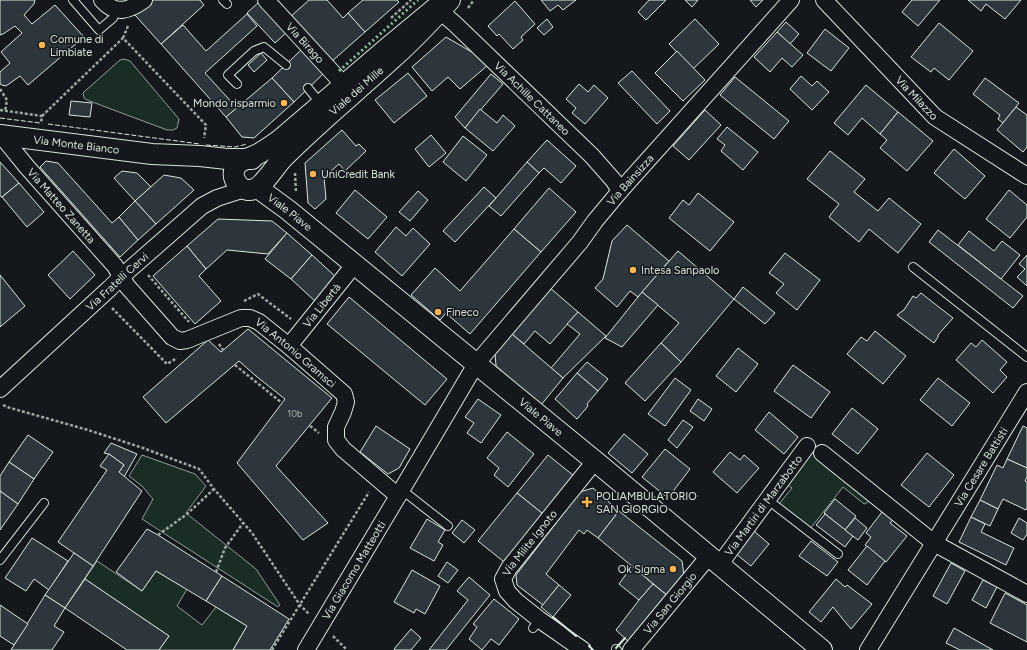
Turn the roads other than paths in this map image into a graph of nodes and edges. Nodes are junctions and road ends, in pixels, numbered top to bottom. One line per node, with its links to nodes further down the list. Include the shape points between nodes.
1 (73, 0): 8 (lane, via 99,30)
2 (102, 0): 8 (street)
3 (144, 0): 8 (street, via 138,5)
4 (266, 0): 11 (street, Via Birago)
5 (791, 0): 19 (street, Via Bainsizza)
6 (824, 0): 17 (street, Via Milazzo, via 935,117)
7 (445, 4): 11 (street, Viale dei Mille); 18 (street, Viale dei Mille, via 394,57); 19 (street, Via Achille Cattaneo, via 455,24 592,156)
8 (121, 10)
9 (286, 65): 10 (lane, via 264,47 254,51 228,75)
10 (237, 84)
11 (344, 85): 13 (street, Viale dei Mille)
12 (308, 88): 13 (lane)
13 (321, 105): 16 (street, Viale dei Mille, via 272,146)
14 (0, 135): 15 (street, Via Monte Bianco); 22 (street, Via Matteo Zanetta, via 115,266)
15 (152, 154): 16 (street); 18 (street, Viale Piave, via 209,167)
16 (246, 159): 18 (street, via 235,167 234,174); 18 (street, via 255,159 262,165 265,173)
17 (1027, 176)
18 (250, 185): 20 (street, Viale Piave, via 288,210); 22 (street, Via Fratelli Cervi, via 202,206)
19 (620, 191): 25 (street, Via Bainsizza)
20 (354, 264): 23 (street, Via Libertà); 25 (street, Viale Piave)
21 (913, 267): 24 (lane)
22 (121, 277): 23 (street, Via Antonio Gramsci, via 172,337 180,341 241,318 250,318); 26 (street, Via Fratelli Cervi)
23 (289, 346): 31 (street, Via Antonio Gramsci, via 344,394 346,402 336,427 336,440 343,449)
24 (1027, 357)
25 (476, 364): 30 (street, Viale Piave); 31 (street, Via Giacomo Matteotti)
26 (0, 389)
27 (1024, 401): 35 (street, Via Cesare Battisti)
28 (807, 446): 32 (street, Via Martiri di Marzabotto)
29 (822, 453): 35 (street)
30 (596, 461): 38 (street, Viale Piave); 41 (street, Via Milite Ignoto, via 509,568 503,579 507,591 536,624)
31 (400, 493): 34 (lane); 40 (street, Via Giacomo Matteotti)
32 (768, 500): 36 (lane); 38 (street, Via Martiri di Marzabotto)
33 (44, 503): 37 (lane)
34 (448, 526)
35 (934, 543): 39 (street); 44 (street, Via Cesare Battisti)
36 (838, 554)
37 (0, 560)
38 (714, 560): 42 (street, Via San Giorgio); 43 (street, Viale Piave)
39 (1027, 594)
40 (306, 650)
41 (583, 650)
42 (622, 650)
43 (822, 650)
44 (868, 650)

